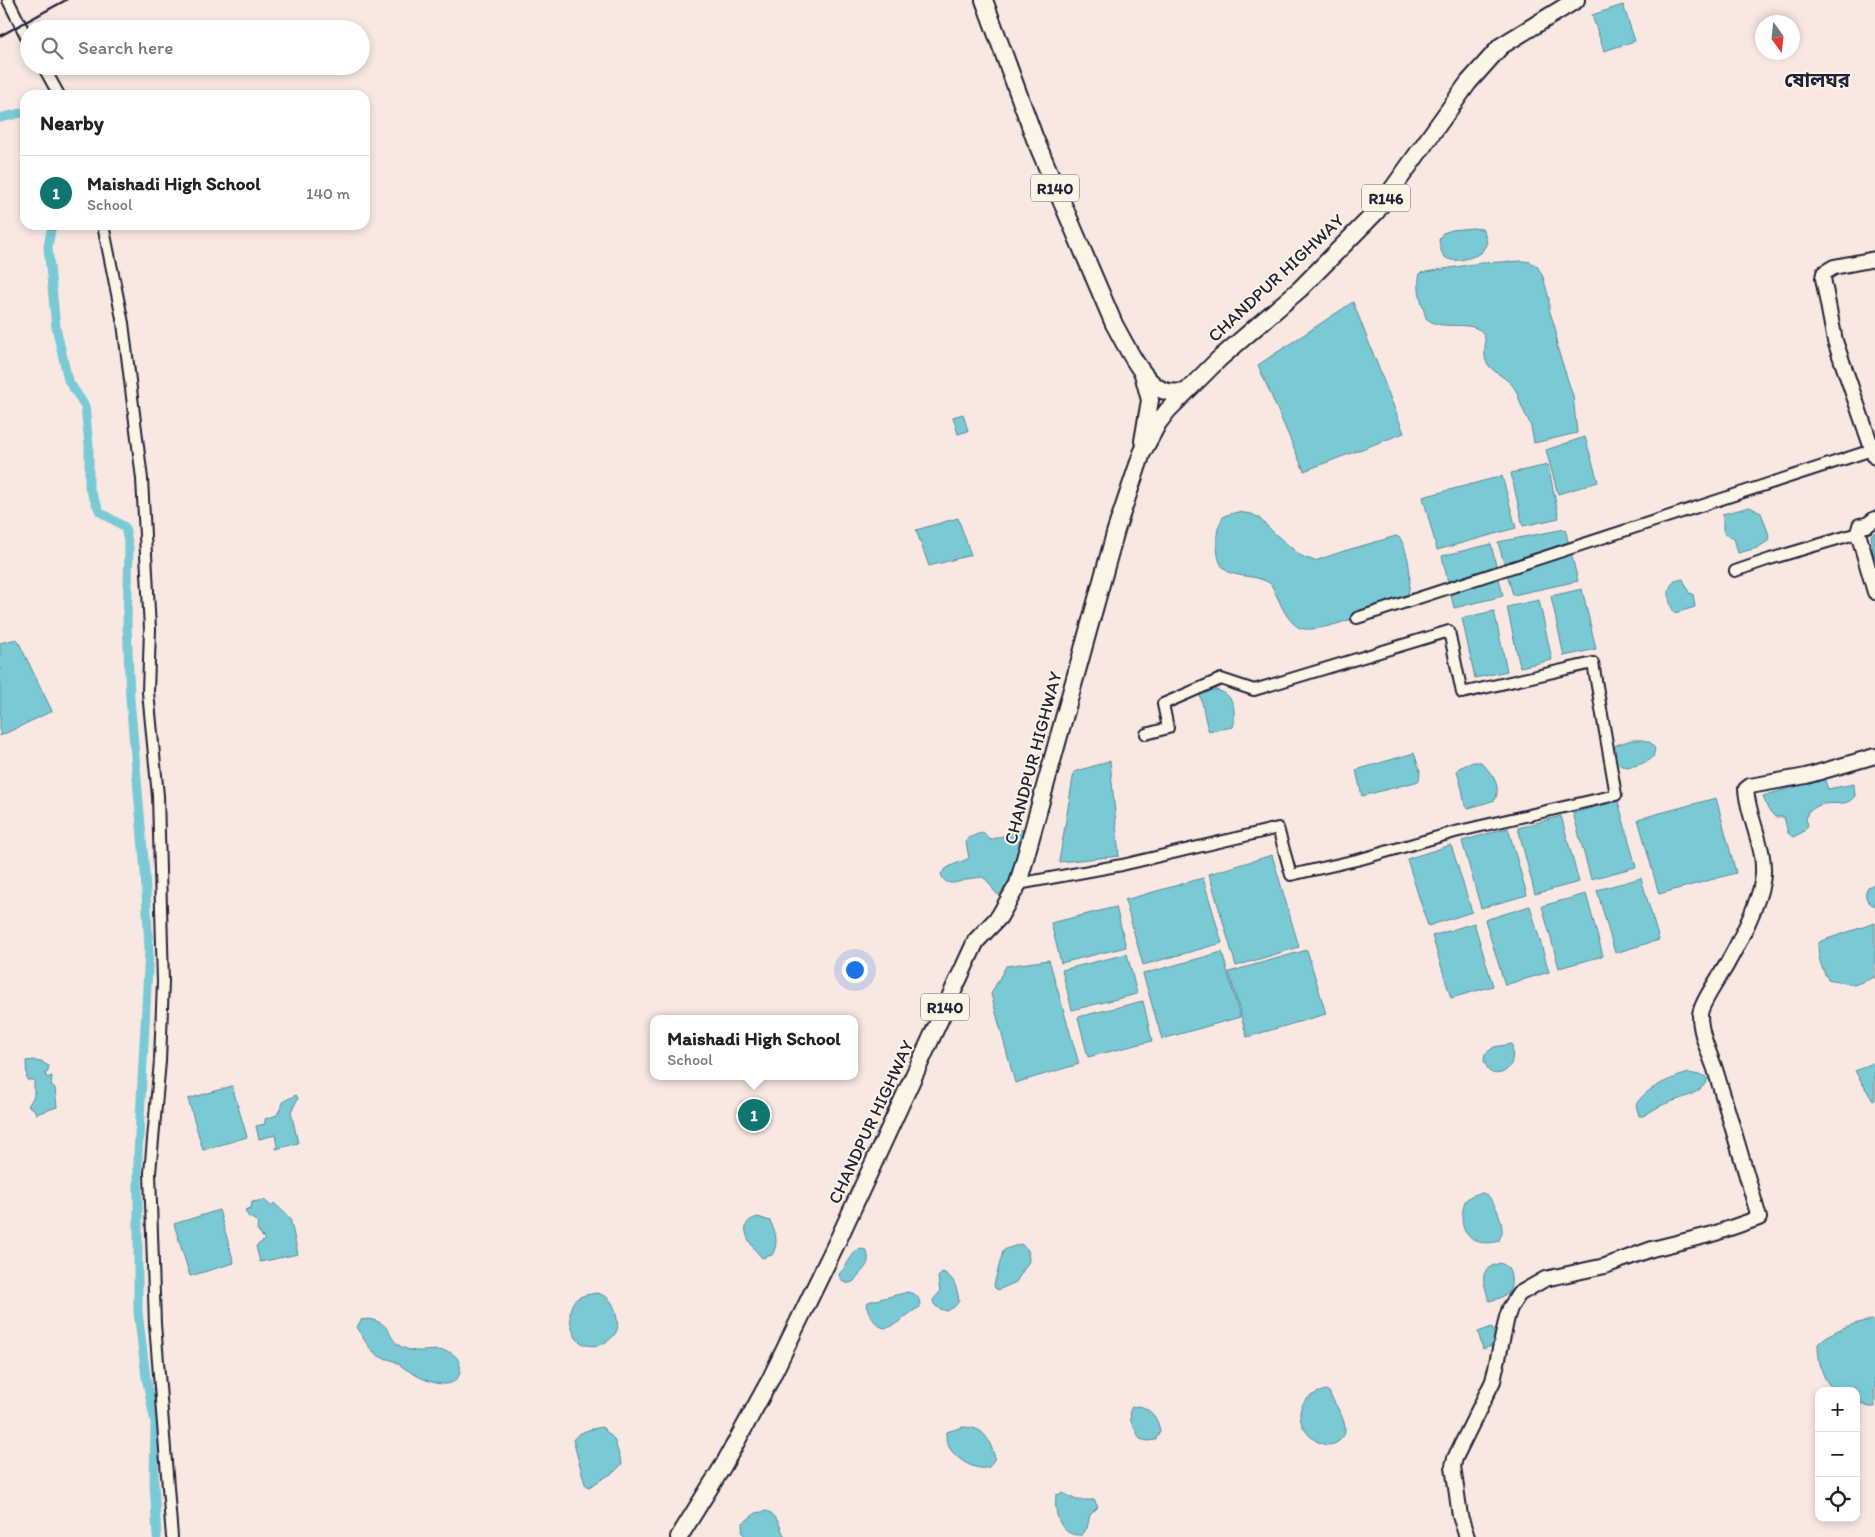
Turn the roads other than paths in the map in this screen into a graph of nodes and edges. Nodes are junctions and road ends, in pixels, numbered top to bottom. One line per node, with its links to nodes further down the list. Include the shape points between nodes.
1 (8, 0): 4 (street)
2 (984, 0): 9 (main road, R140, via 1035,139 1098,288 1114,324)
3 (1576, 0): 10 (main road, CHANDPUR HIGHWAY / R146, via 1501,46 1468,83 1376,212 1300,289 1218,359)
4 (20, 28)
5 (48, 75): 6 (street)
6 (56, 90)
7 (104, 230): 23 (street, via 123,322 141,469 148,582 148,692 158,796 163,982 150,1173 155,1324)
8 (1875, 258): 13 (street, via 1834,267 1826,271 1823,278 1835,341)
9 (1141, 369): 10 (main road, R140, via 1161,390); 12 (main road, R140, via 1150,400)
10 (1185, 392): 12 (main road, R140, via 1158,423)
11 (1875, 449): 18 (street)
12 (1142, 453): 21 (main road, CHANDPUR HIGHWAY / R140, via 1116,530)
13 (1875, 457)
14 (1875, 519): 15 (street, via 1860,526)
15 (1858, 533): 16 (street); 17 (street)
16 (1734, 571)
17 (1875, 592)
18 (1358, 618)
19 (1146, 734): 21 (street, via 1168,728 1163,704 1221,679 1254,690 1449,631 1462,694 1592,663 1616,795 1455,832 1291,875 1278,828 1122,865)
20 (1875, 756): 24 (street, via 1746,789 1762,859 1762,881 1728,963 1702,1003 1700,1013 1703,1036 1759,1218 1606,1266 1545,1279 1519,1294 1507,1317 1493,1381 1453,1466)
21 (1018, 884): 22 (main road, CHANDPUR HIGHWAY / R140, via 1000,917 976,941 770,1380)
22 (681, 1536)
23 (172, 1537)
24 (1466, 1537)

